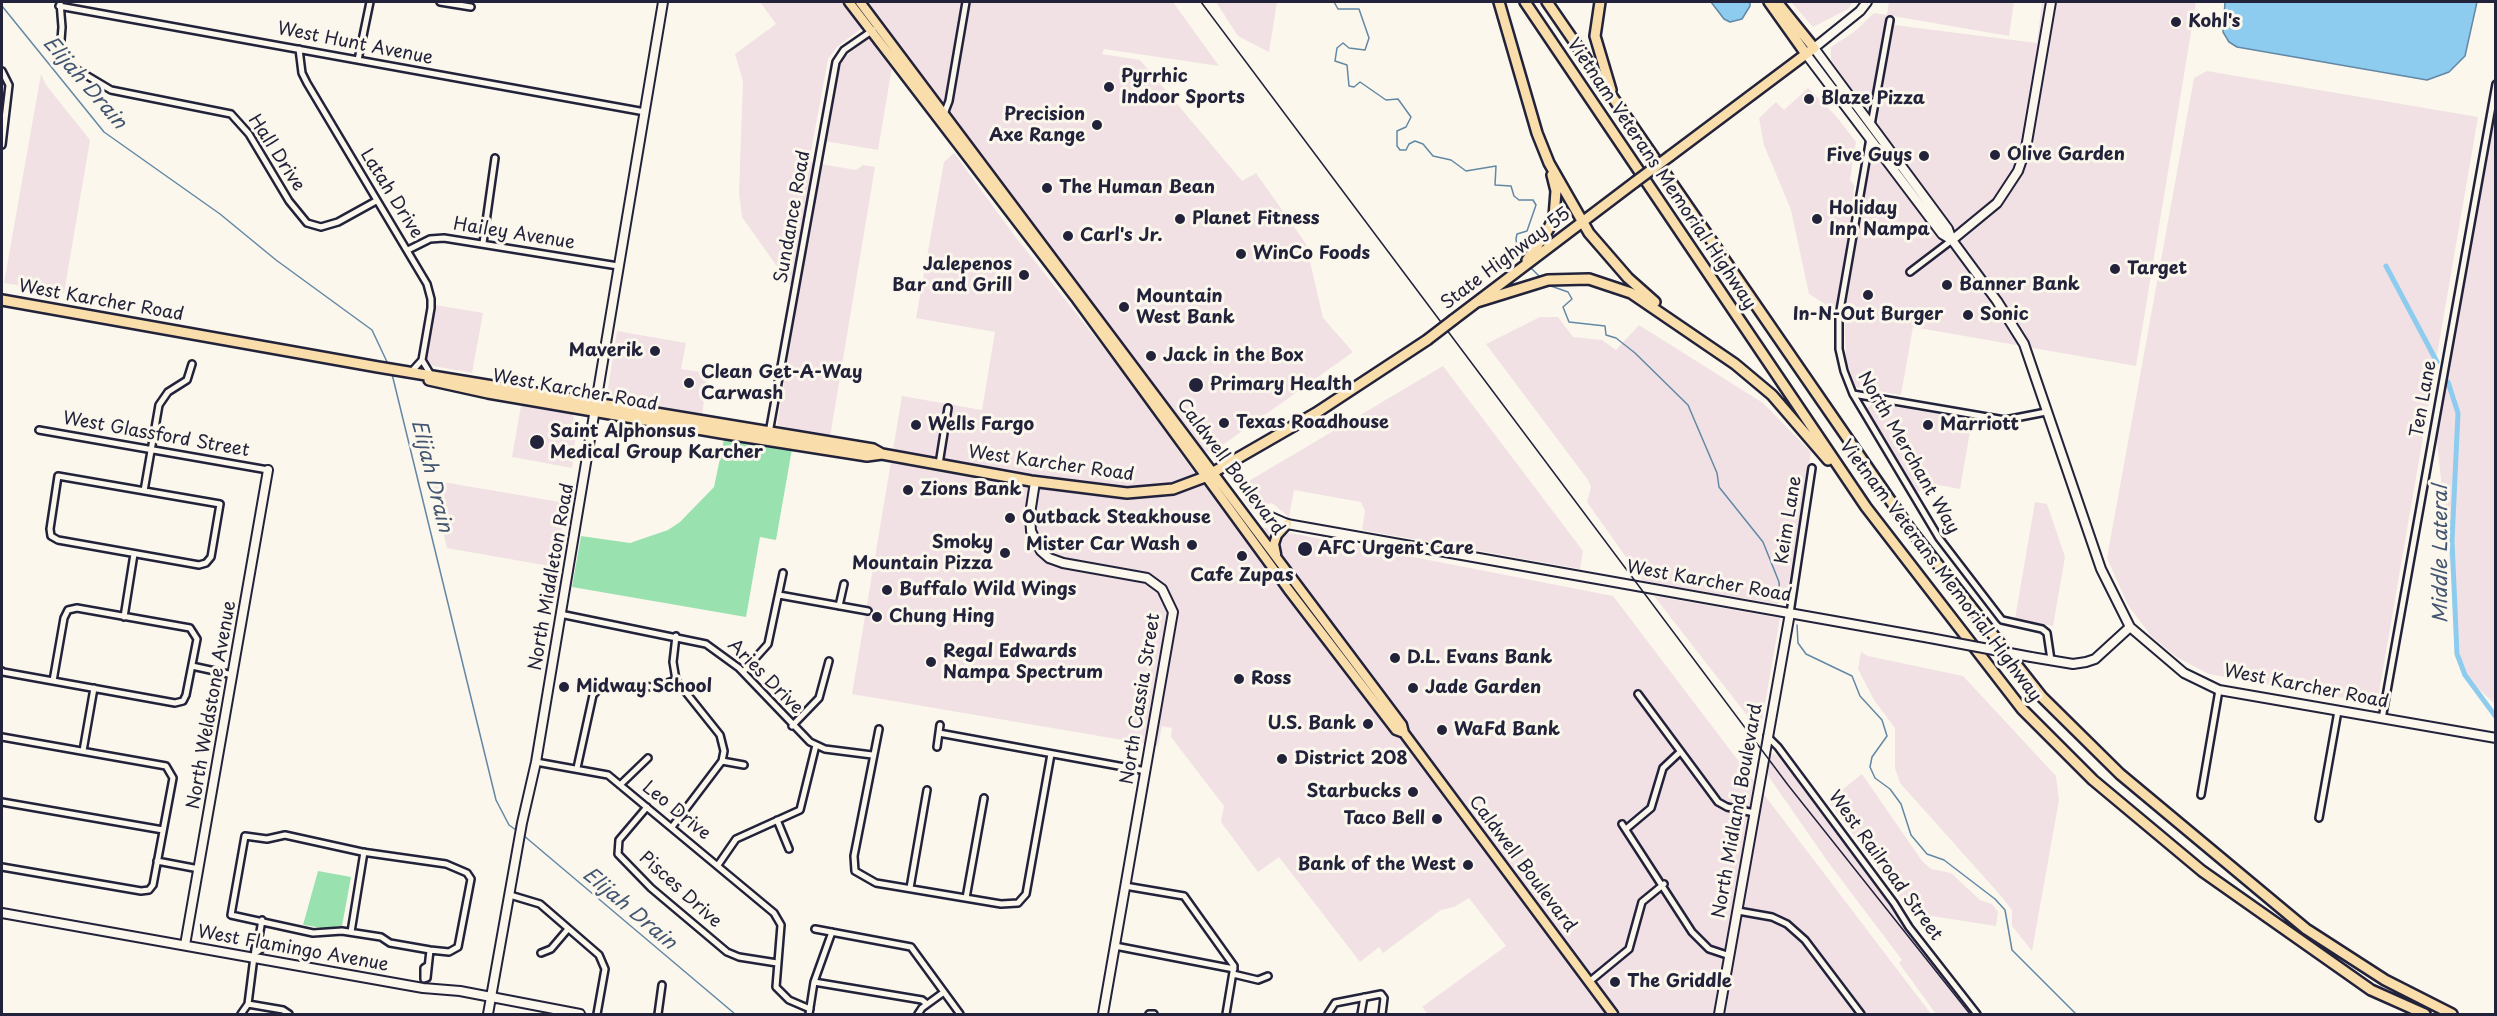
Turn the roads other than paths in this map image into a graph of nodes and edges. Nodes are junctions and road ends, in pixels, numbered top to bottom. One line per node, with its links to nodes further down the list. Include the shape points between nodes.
1 (370, 2): 22 (street)
2 (440, 2): 17 (street)
3 (663, 2): 27 (street, North Middleton Road)
4 (849, 2): 19 (main road)
5 (860, 2): 19 (main road)
6 (966, 2): 28 (street, via 949,101)
7 (1498, 2): 24 (highway)
8 (1525, 2): 64 (highway, Vietnam Veterans Memorial Highway)
9 (1547, 2): 26 (highway, Vietnam Veterans Memorial Highway)
10 (1600, 2): 26 (highway, via 1595,22 1596,43)
11 (1769, 2): 21 (highway)
12 (1777, 2): 21 (highway)
13 (1867, 2): 21 (street)
14 (2051, 2): 37 (street, via 2026,148 2018,171 1997,203)
15 (59, 4): 16 (street, West Hunt Avenue); 35 (street, Hall Drive, via 61,59 111,90 231,114 249,134 303,220 312,226 338,222)
16 (68, 4): 20 (street, West Hunt Avenue)
17 (471, 7)
18 (1890, 20): 30 (street)
19 (875, 28): 28 (main road, Caldwell Boulevard); 55 (street, Sundance Road, via 844,50 836,62)
20 (299, 49): 22 (street, West Hunt Avenue); 35 (street, Latah Drive, via 307,83)
21 (1810, 51): 30 (street, West Karcher Road); 31 (street, West Karcher Road); 36 (highway, State Highway 55, bridge)
22 (358, 60): 27 (street, West Hunt Avenue)
23 (2, 71): 29 (street, via 9,84)
24 (1520, 72): 36 (highway, via 1549,163); 41 (highway, via 1535,134 1553,178 1557,205 1548,231)
25 (2496, 84): 93 (street, Ten Lane)
26 (1616, 104): 182 (highway, Vietnam Veterans Memorial Highway, via 1910,529 2042,697 2120,774 2306,929 2395,985)
27 (645, 112): 40 (street, North Middleton Road)
28 (942, 117): 61 (main road, Caldwell Boulevard)
29 (3, 125): 32 (street)
30 (1870, 126): 34 (street, West Karcher Road)
31 (1870, 138): 34 (street); 37 (street, West Karcher Road, via 1942,234); 50 (street, North Merchant Way, via 1838,334 1844,371)
32 (2, 145)
33 (495, 158): 38 (street)
34 (1900, 166): 37 (street, West Karcher Road, via 1948,229)
35 (376, 201): 39 (street, Latah Drive)
36 (1584, 220): 41 (highway, State Highway 55); 47 (highway, via 1589,233 1635,285)
37 (1952, 240): 42 (street); 53 (street, West Karcher Road, via 2024,344)
38 (483, 243): 39 (street, Hailey Avenue, via 436,238); 40 (street, Hailey Avenue)
39 (408, 250): 45 (street, Latah Drive, via 431,299)
40 (618, 266): 51 (street, North Middleton Road)
41 (1520, 269): 44 (highway, State Highway 55)
42 (1910, 272)
43 (2, 300): 48 (highway, West Karcher Road)
44 (1477, 302): 47 (highway, via 1548,280 1589,279 1631,293); 61 (highway, State Highway 55, bridge, via 1316,413)
45 (422, 360): 48 (street); 49 (street)
46 (192, 364): 56 (street, via 187,380 168,392 159,405)
47 (1735, 364): 64 (highway, via 1772,395)
48 (407, 371): 49 (highway, West Karcher Road); 51 (highway, West Karcher Road, via 480,391)
49 (431, 375): 51 (highway, West Karcher Road)
50 (1853, 394): 53 (street, via 2005,420); 80 (street, North Merchant Way, via 1931,527 1953,557 2002,620 2047,633)
51 (596, 407): 55 (highway, West Karcher Road); 57 (highway, West Karcher Road, via 860,455); 75 (street, North Middleton Road)
52 (948, 408): 58 (street)
53 (2046, 412): 77 (street, West Karcher Road, via 2101,569)
54 (39, 430): 56 (street, West Glassford Street)
55 (769, 433): 57 (highway, West Karcher Road, via 873,449)
56 (151, 449): 60 (street, West Glassford Street); 63 (street)
57 (882, 454): 58 (highway, West Karcher Road)
58 (939, 464): 62 (highway, West Karcher Road)
59 (1812, 468): 74 (street, Keim Lane)
60 (268, 470): 84 (street, North Weldstone Avenue)
61 (1209, 474): 62 (highway, West Karcher Road, via 1173,489 1127,493); 68 (main road, Caldwell Boulevard); 97 (main road, Caldwell Boulevard, via 1396,730)
62 (1035, 482): 113 (street, North Cassia Street, via 1031,531 1041,551 1063,563 1147,578 1162,589 1170,604 1172,622)
63 (144, 491): 67 (street, via 220,504 211,557 206,563); 67 (street, via 58,476 51,536)
64 (1866, 507): 181 (highway, Vietnam Veterans Memorial Highway, via 2022,709 2093,780 2211,878 2371,990)
65 (1271, 517): 66 (street, West Karcher Road)
66 (1287, 524): 68 (main road, via 1274,544); 74 (street, West Karcher Road)
67 (134, 554): 76 (street)
68 (1277, 557): 97 (main road, Caldwell Boulevard, via 1402,724)
69 (783, 573): 71 (street)
70 (844, 584): 72 (street)
71 (779, 595): 72 (street); 83 (street, via 768,644)
72 (839, 606): 73 (street)
73 (868, 611)
74 (1790, 613): 80 (street, West Karcher Road, bridge); 99 (street, North Midland Boulevard)
75 (560, 614): 78 (street, Aries Drive); 110 (street, North Middleton Road)
76 (124, 617): 81 (street, via 189,628 196,639); 86 (street, via 68,610)
77 (2130, 627): 80 (street, West Karcher Road, via 2095,659 2073,664); 90 (street, West Karcher Road, via 2184,673)
78 (676, 636): 83 (street, Aries Drive, via 706,644); 85 (street)
79 (829, 660): 95 (street, via 819,698)
80 (2050, 660)
81 (192, 666): 84 (street); 88 (street, via 186,695 175,703)
82 (2, 671): 86 (street)
83 (743, 672): 95 (street, Aries Drive)
84 (233, 675): 130 (street, North Weldstone Avenue)
85 (676, 680): 89 (street, via 655,687 615,685); 109 (street, via 720,735)
86 (53, 681): 88 (street)
87 (593, 683): 89 (street)
88 (94, 688): 104 (street)
89 (598, 690): 112 (street, via 593,695)
90 (2219, 690): 92 (street, West Karcher Road); 116 (street)
91 (1638, 694): 105 (street)
92 (2338, 711): 93 (street, West Karcher Road); 121 (street)
93 (2382, 719): 101 (street, West Karcher Road)
94 (940, 725): 98 (street)
95 (792, 726): 102 (street, Aries Drive)
96 (879, 729): 107 (street)
97 (1404, 733): 155 (main road, Caldwell Boulevard)
98 (939, 734): 103 (street); 106 (street)
99 (1767, 736): 120 (street, North Midland Boulevard); 180 (street, West Railroad Street)
100 (2, 737): 104 (street)
101 (2496, 738)
102 (816, 745): 107 (street, Aries Drive); 122 (street, via 800,810)
103 (937, 747)
104 (83, 752): 124 (street, via 166,766 173,778)
105 (1680, 752): 120 (street, via 1718,802); 131 (street, via 1663,768 1651,808 1624,826)
106 (1051, 754): 113 (street); 135 (street, via 1026,894 1018,903)
107 (872, 755): 133 (street, via 854,856 855,871 876,883)
108 (648, 758): 114 (street)
109 (722, 760): 111 (street); 123 (street)
110 (536, 762): 112 (street, Leo Drive); 134 (street, North Middleton Road)
111 (744, 765)
112 (577, 768): 114 (street, Leo Drive, via 608,775)
113 (1146, 771): 132 (street, North Cassia Street)
114 (620, 784): 119 (street, Leo Drive)
115 (927, 790): 133 (street)
116 (2201, 795)
117 (984, 798): 135 (street)
118 (2, 802): 124 (street)
119 (647, 807): 123 (street, Leo Drive); 151 (street, Pisces Drive, via 620,840 618,854 651,888 727,952)
120 (1754, 813): 136 (street, North Midland Boulevard)
121 (2319, 818)
122 (777, 820): 125 (street); 128 (street, via 736,839)
123 (672, 827): 128 (street, Leo Drive)
124 (163, 830): 127 (street)
125 (789, 849)
126 (364, 852): 140 (street, via 285,836 245,836 231,915); 143 (street); 147 (street, via 446,864 470,878 458,947 449,952)
127 (157, 861): 129 (street, via 153,885 141,891); 130 (street)
128 (718, 865): 139 (street, Leo Drive)
129 (2, 867)
130 (199, 869): 145 (street, North Weldstone Avenue)
131 (1664, 884): 150 (street, via 1699,940 1709,949); 155 (street, via 1642,902 1629,949)
132 (1125, 886): 146 (street, North Cassia Street); 152 (street, via 1184,896 1231,960)
133 (910, 888): 135 (street)
134 (510, 895): 141 (street, via 540,904); 160 (street, North Middleton Road)
135 (966, 898)
136 (1738, 911): 150 (street, North Midland Boulevard); 179 (street, via 1787,924 1805,940)
137 (785, 913): 139 (street)
138 (2, 914): 145 (street, West Flamingo Avenue)
139 (779, 919): 151 (street)
140 (262, 920): 143 (street, via 313,933); 149 (street, via 260,950)
141 (568, 929): 148 (street, via 551,950); 168 (street, via 604,963)
142 (815, 929): 144 (street)
143 (351, 932): 147 (street)
144 (832, 932): 154 (street); 158 (street, via 911,947)
145 (185, 945): 149 (street, West Flamingo Avenue)
146 (1115, 946): 152 (street); 172 (street, North Cassia Street)
147 (430, 950): 156 (street)
148 (541, 953)
149 (256, 954): 156 (street, West Flamingo Avenue); 161 (street)
150 (1730, 956): 178 (street, North Midland Boulevard)
151 (777, 963): 163 (street, via 776,987)
152 (1233, 972): 153 (street, via 1258,980); 173 (street)
153 (1268, 976)
154 (814, 982): 162 (street); 163 (street)
155 (1589, 982): 177 (main road, Caldwell Boulevard)
156 (424, 983): 160 (street, West Flamingo Avenue)
157 (662, 986): 169 (street)
158 (944, 992): 162 (street); 171 (street)
159 (1364, 997): 174 (street, via 1335,1003); 175 (street); 176 (street, via 1381,994)
160 (491, 998): 166 (street, North Middleton Road); 167 (street, West Flamingo Avenue)
161 (248, 1004): 164 (street); 165 (street)
162 (927, 1004): 170 (street)
163 (809, 1012)
164 (240, 1014)
165 (289, 1014)
166 (488, 1014)
167 (580, 1014)
168 (597, 1014)
169 (658, 1014)
170 (918, 1014)
171 (960, 1014)
172 (1102, 1014)
173 (1226, 1014)
174 (1328, 1014)
175 (1361, 1014)
176 (1382, 1014)
177 (1613, 1014)
178 (1719, 1014)
179 (1861, 1014)
180 (1977, 1014)
181 (2426, 1014)
182 (2452, 1014)

